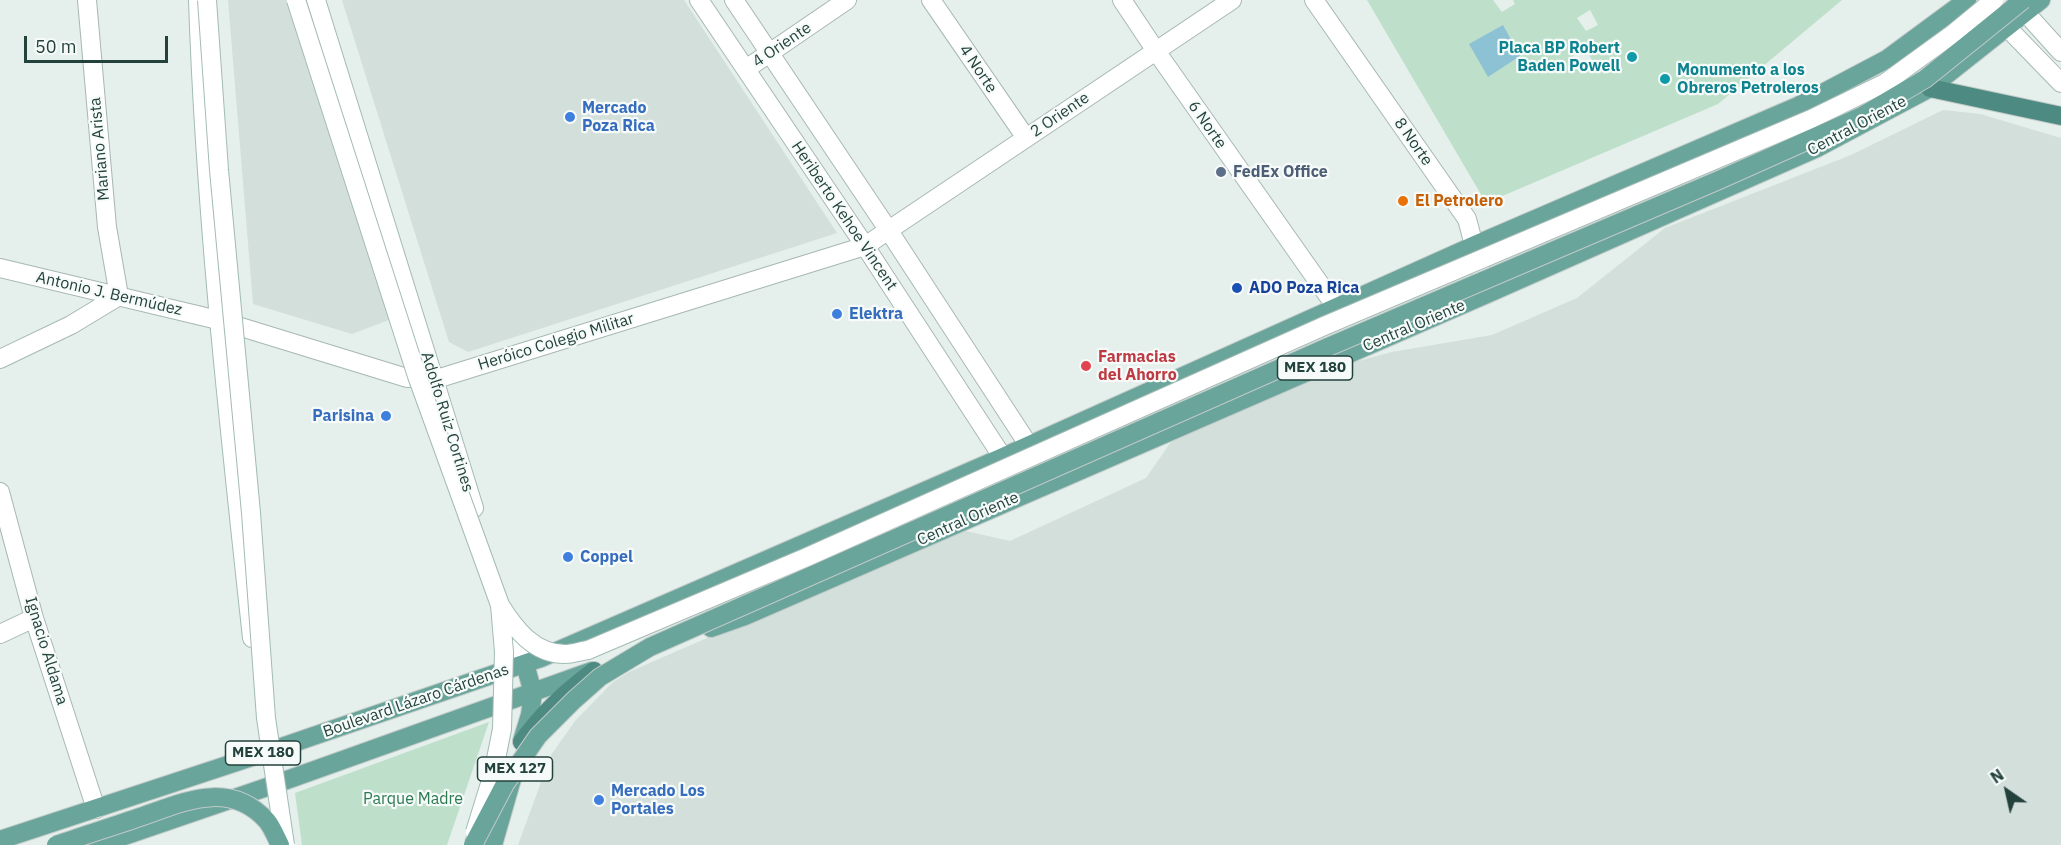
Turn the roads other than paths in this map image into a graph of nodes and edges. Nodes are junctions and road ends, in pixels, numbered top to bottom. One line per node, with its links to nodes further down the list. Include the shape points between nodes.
1 (87, 0): 32 (main road, Mariano Arista, via 107,227)
2 (198, 0): 34 (main road)
3 (207, 0): 57 (main road, bridge, via 266,718)
4 (296, 0): 42 (main road, bridge, via 417,376)
5 (316, 0): 36 (main road, Adolfo Ruiz Cortines)
6 (699, 0): 22 (main road, Heriberto Kehoe Vincent)
7 (734, 0): 21 (main road, Heriberto Kehoe Vincent)
8 (847, 0): 21 (main road, 4 Oriente)
9 (931, 0): 26 (main road, 4 Norte)
10 (1122, 0): 19 (main road, 6 Norte)
11 (1233, 0): 19 (main road, 2 Oriente)
12 (1314, 0): 28 (main road, 8 Norte, via 1467,219)
13 (1967, 0): 28 (main road, MEX 180, via 1887,59 1798,106)
14 (1982, 0): 18 (main road)
15 (1994, 0): 42 (main road, bridge, via 1885,83 1811,119 1324,327 588,650 565,654 540,647 518,632)
16 (2041, 0): 17 (main road, Central Oriente / MEX 180)
17 (2021, 4): 18 (main road, Central Oriente / MEX 180); 20 (main road); 58 (main road, bridge, via 1925,79 1862,116 650,647 600,677 538,736 505,784)
18 (2006, 28): 23 (main road); 24 (main road, Central Oriente / MEX 180)
19 (1156, 51): 26 (main road, 2 Oriente); 33 (main road, 6 Norte)
20 (2061, 52)
21 (770, 54): 22 (main road, 4 Oriente); 27 (main road, Heriberto Kehoe Vincent)
22 (746, 69): 29 (main road, Heriberto Kehoe Vincent)
23 (2061, 83)
24 (1930, 88): 25 (highway); 31 (main road, Central Oriente / MEX 180, via 1817,148)
25 (2061, 116)
26 (1026, 138): 27 (main road, 2 Oriente)
27 (889, 231): 29 (main road, Heróico Colegio Militar); 37 (main road, Heriberto Kehoe Vincent)
28 (1475, 245): 31 (main road, 8 Norte); 33 (main road, MEX 180)
29 (865, 246): 36 (main road, Heróico Colegio Militar); 38 (main road, Heriberto Kehoe Vincent)
30 (0, 268): 32 (main road, Antonio J. Bermúdez)
31 (1487, 294): 39 (main road, Central Oriente / MEX 180)
32 (119, 296): 34 (main road, Antonio J. Bermúdez); 35 (main road, via 71,325)
33 (1336, 307): 37 (main road, MEX 180)
34 (218, 320): 36 (main road, Heróico Colegio Militar, via 407,378); 50 (main road)
35 (0, 359)
36 (433, 378): 45 (main road, Adolfo Ruiz Cortines)
37 (1029, 446): 38 (main road, MEX 180); 39 (main road, Heriberto Kehoe Vincent)
38 (1004, 457): 41 (main road, Heriberto Kehoe Vincent); 45 (main road, MEX 180)
39 (1052, 482): 41 (main road, Central Oriente / MEX 180)
40 (0, 492): 43 (main road, Ignacio Aldama)
41 (1026, 493): 46 (main road, Central Oriente / MEX 180, via 745,616)
42 (500, 605): 58 (main road, bridge, via 504,652 502,729)
43 (34, 618): 44 (main road); 52 (main road, Ignacio Aldama)
44 (0, 634)
45 (525, 664): 48 (main road, Adolfo Ruiz Cortines); 50 (main road, Boulevard Lázaro Cárdenas / MEX 180)
46 (594, 670): 47 (main road, Central Oriente / MEX 180); 49 (highway, via 546,711)
47 (560, 682): 48 (main road, Boulevard Lázaro Cárdenas / MEX 180)
48 (532, 693): 49 (main road, Adolfo Ruiz Cortines / MEX 127); 51 (main road, Boulevard Lázaro Cárdenas / MEX 180)
49 (522, 742): 59 (main road, Adolfo Ruiz Cortines / MEX 127)
50 (264, 753): 51 (main road); 52 (main road, Boulevard Lázaro Cárdenas / MEX 180)
51 (270, 786): 55 (main road, Boulevard Lázaro Cárdenas / MEX 180); 56 (main road)
52 (96, 808): 53 (main road, Boulevard Lázaro Cárdenas / MEX 180)
53 (0, 840)
54 (56, 845): 56 (main road, bridge, via 213,796 229,798 254,810 268,822)
55 (98, 845)
56 (279, 845)
57 (285, 845)
58 (472, 845)
59 (493, 845)

